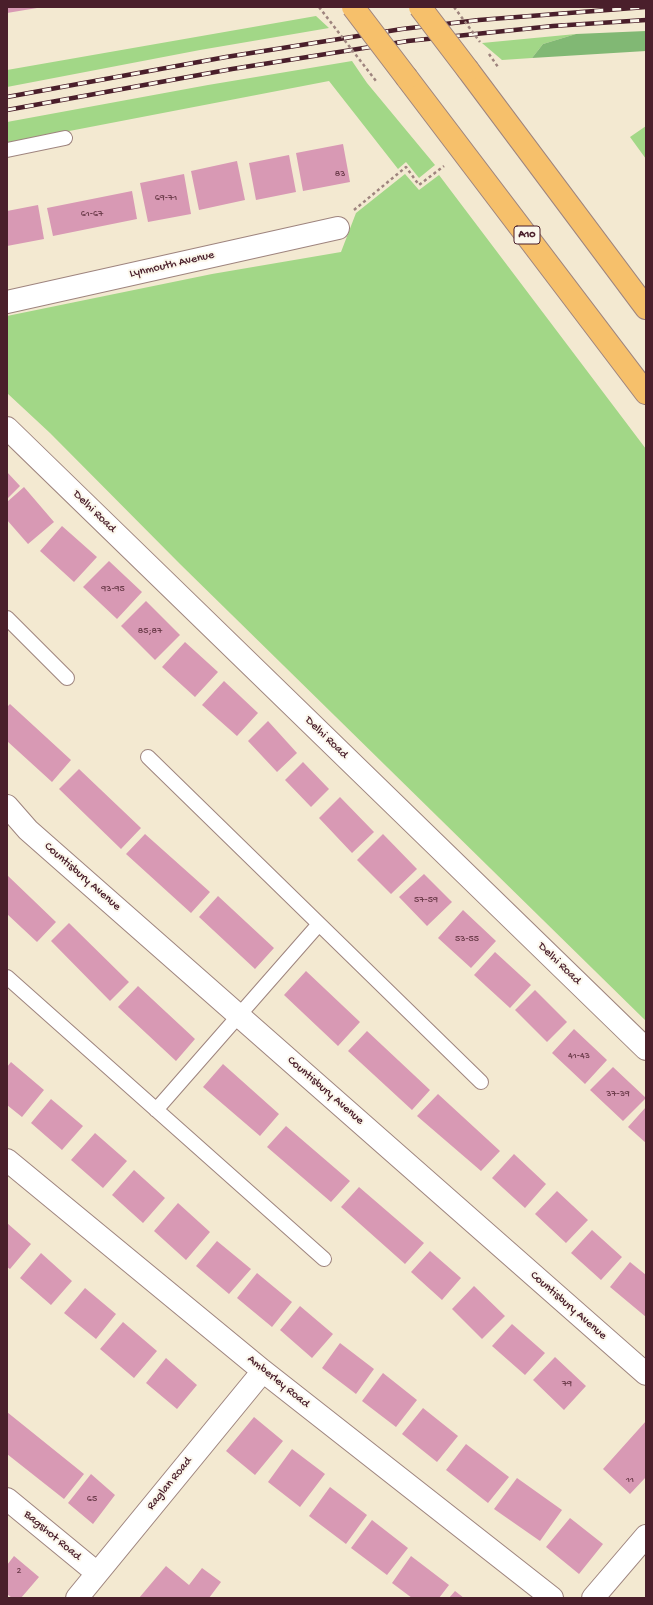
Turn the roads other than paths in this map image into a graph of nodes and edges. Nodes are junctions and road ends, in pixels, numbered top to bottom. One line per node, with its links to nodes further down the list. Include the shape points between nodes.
1 (352, 7): 8 (highway, A10, bridge)
2 (420, 7): 7 (highway, bridge)
3 (65, 138): 4 (lane)
4 (7, 150)
5 (338, 228): 6 (street, Lynmouth Avenue)
6 (7, 302)
7 (646, 308)
8 (646, 393)
9 (7, 428): 17 (street, Delhi Road)
10 (7, 618): 11 (lane)
11 (67, 678)
12 (148, 757): 14 (lane)
13 (7, 806): 16 (street, Countisbury Avenue, via 28,830)
14 (319, 924): 16 (lane); 18 (lane)
15 (7, 977): 19 (lane)
16 (240, 1016): 19 (lane); 23 (street, Countisbury Avenue)
17 (646, 1049)
18 (482, 1082)
19 (156, 1110): 21 (lane)
20 (7, 1160): 22 (street, Amberley Road)
21 (324, 1259)
22 (263, 1370): 26 (street, Raglan Road); 28 (street, Amberley Road)
23 (646, 1374)
24 (7, 1499): 26 (street, Bagshot Road)
25 (646, 1536): 29 (street)
26 (97, 1573): 27 (street, Raglan Road)
27 (77, 1598)
28 (552, 1598)
29 (593, 1598)

